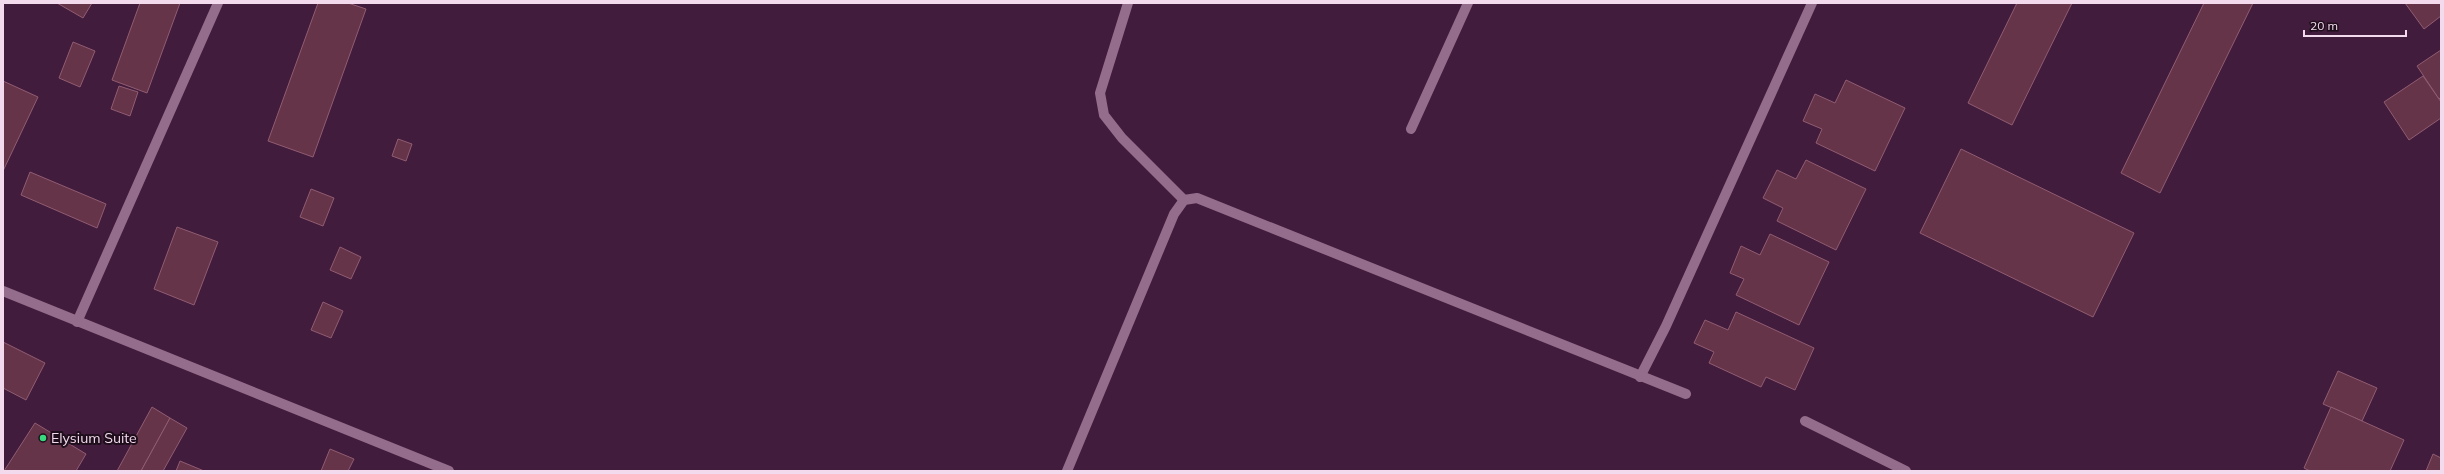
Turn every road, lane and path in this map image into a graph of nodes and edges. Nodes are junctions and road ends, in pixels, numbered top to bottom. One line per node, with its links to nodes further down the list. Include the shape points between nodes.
1 (218, 3): 8 (street)
2 (1128, 3): 6 (street, via 1100,93 1104,115 1122,138)
3 (1468, 3): 5 (street)
4 (1812, 3): 9 (street, via 1666,326)
5 (1412, 129)
6 (1184, 200): 9 (street, via 1197,198); 13 (street, via 1174,214)
7 (3, 291): 8 (street)
8 (77, 322): 12 (street)
9 (1640, 377): 10 (street)
10 (1686, 394)
11 (1805, 421): 14 (street)
12 (449, 471)
13 (1067, 471)
14 (1906, 471)

